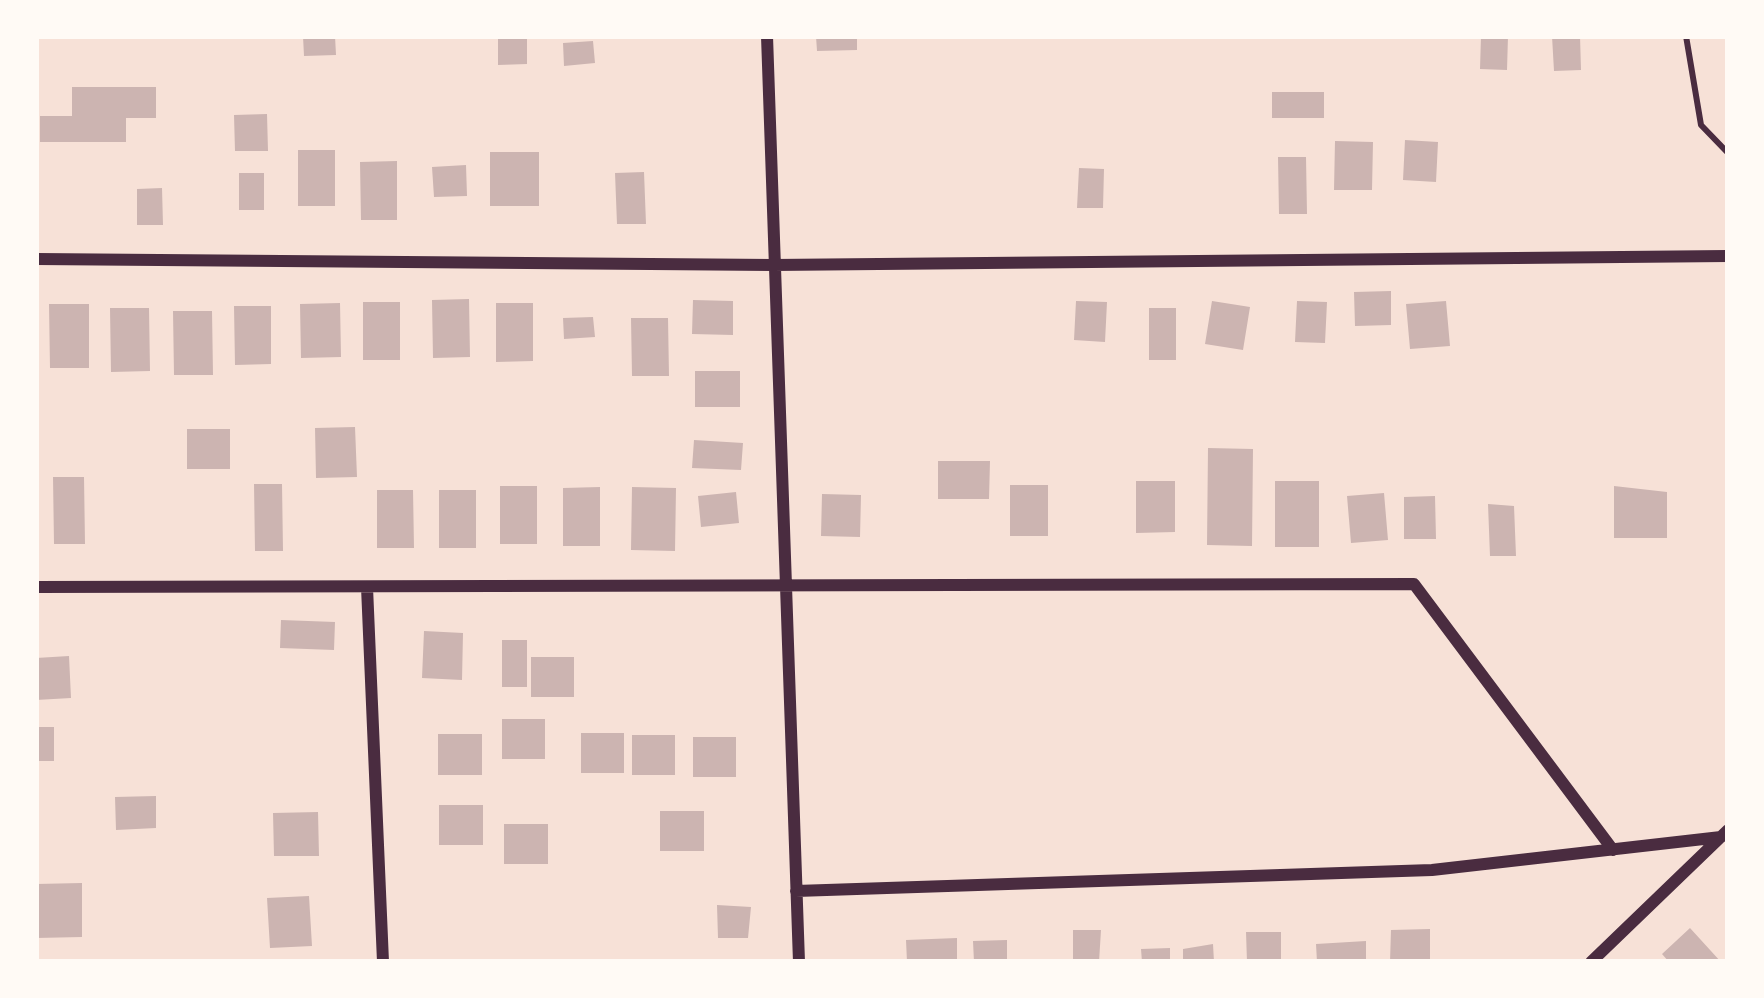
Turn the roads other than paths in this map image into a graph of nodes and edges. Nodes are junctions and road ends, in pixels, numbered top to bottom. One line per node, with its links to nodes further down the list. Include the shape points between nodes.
1 (767, 36): 6 (street)
2 (1686, 36): 3 (lane, via 1700,125)
3 (1728, 153)
4 (1728, 256): 6 (street)
5 (36, 259): 6 (street)
6 (773, 266): 9 (street)
7 (36, 587): 8 (street)
8 (367, 587): 9 (street); 13 (street)
9 (782, 587): 11 (street, via 1414,584); 12 (street)
10 (1725, 834): 11 (street); 15 (street)
11 (1613, 850): 12 (street, via 1432,870)
12 (796, 891): 14 (street)
13 (383, 962)
14 (799, 962)
15 (1591, 962)

